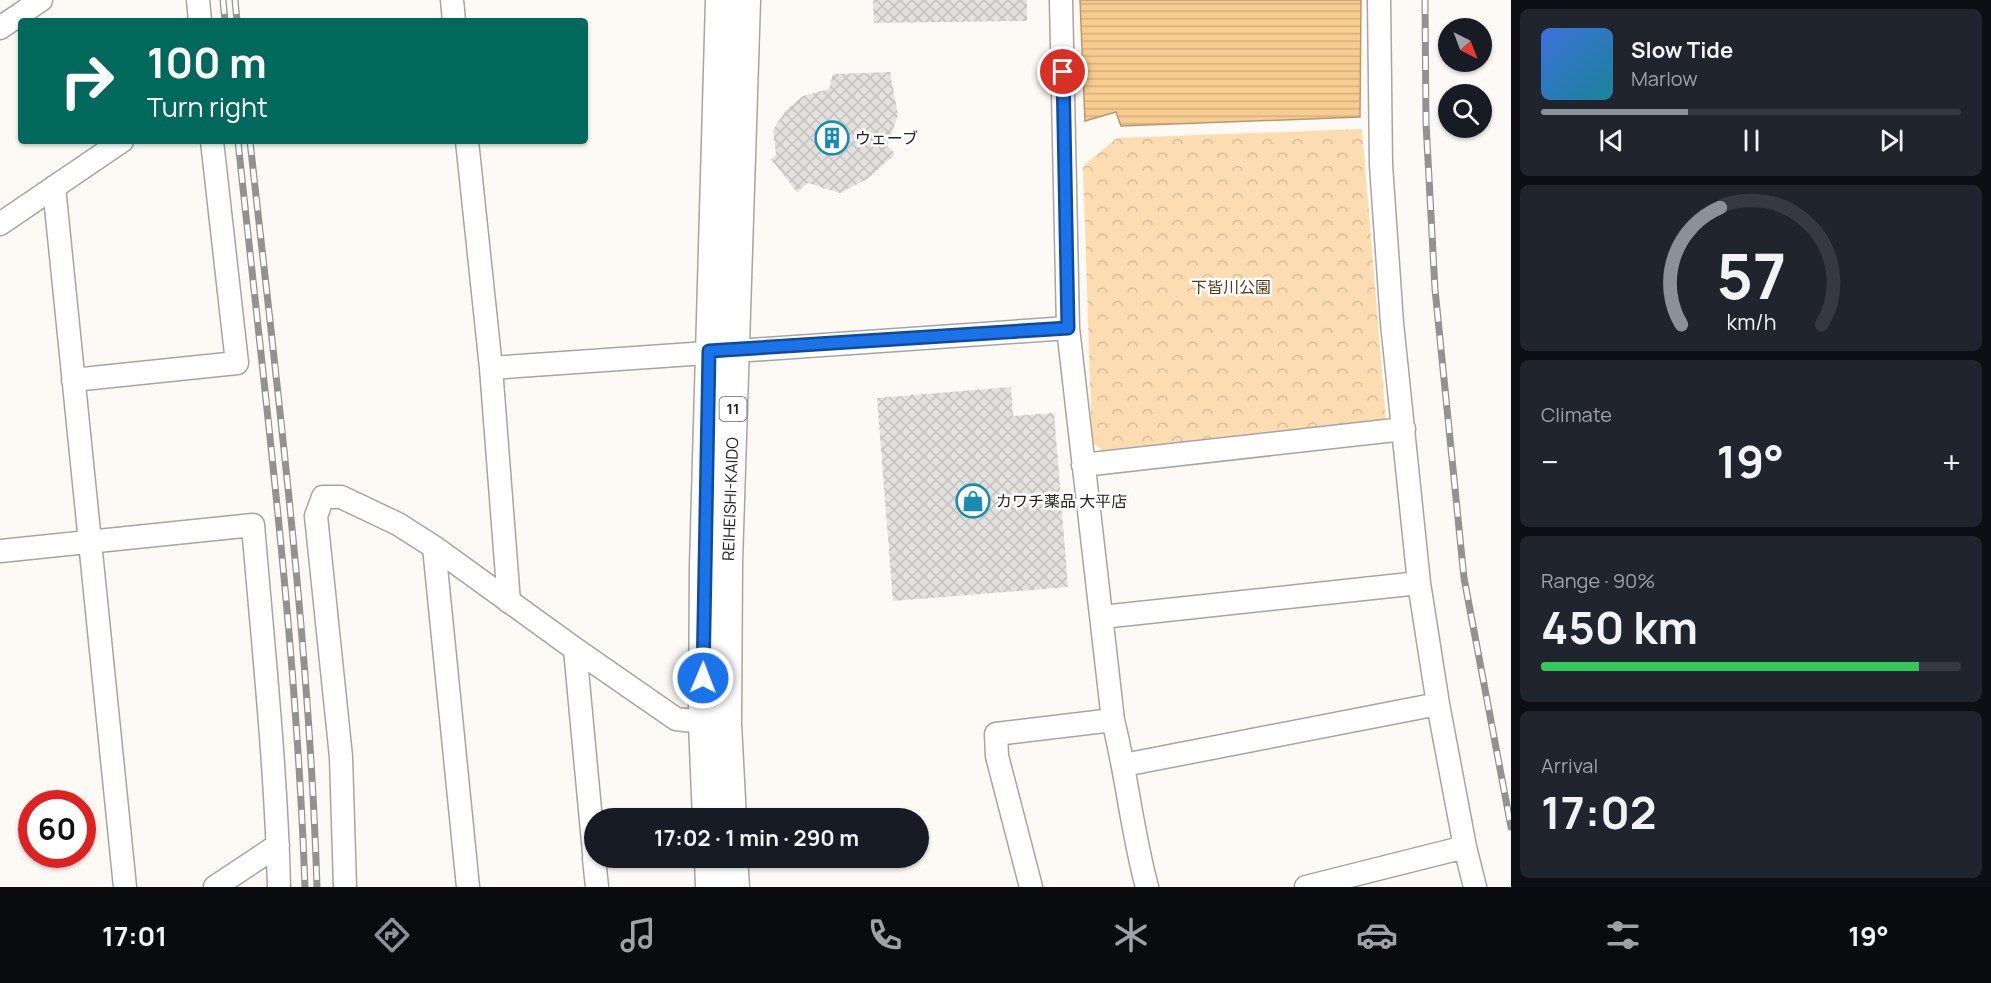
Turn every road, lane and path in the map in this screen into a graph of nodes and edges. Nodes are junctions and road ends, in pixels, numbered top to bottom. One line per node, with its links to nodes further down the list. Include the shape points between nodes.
1 (41, 0): 10 (street)
2 (198, 0): 8 (street)
3 (452, 0): 9 (street)
4 (720, 0): 17 (main road, REIHEISHI-KAIDO / 11)
5 (746, 0): 17 (main road, REIHEISHI-KAIDO / 11)
6 (1061, 0): 16 (street)
7 (1379, 0): 20 (street, via 1381,165)
8 (200, 18)
9 (454, 18)
10 (0, 28)
11 (118, 144): 14 (street)
12 (212, 144): 19 (street, via 237,363)
13 (467, 144): 18 (street)
14 (54, 187): 15 (street); 19 (street)
15 (0, 224)
16 (1068, 328): 17 (street); 21 (street)
17 (722, 351): 18 (street); 31 (main road, REIHEISHI-KAIDO / 11, via 728,562)
18 (491, 368): 26 (street)
19 (74, 380): 22 (street)
20 (1404, 429): 21 (street); 25 (street)
21 (1083, 465): 27 (street)
22 (89, 542): 24 (street); 36 (street, via 253,525); 41 (street)
23 (434, 547): 26 (street); 44 (street, via 398,524 341,497 323,497 316,516 341,757); 45 (street)
24 (0, 551)
25 (1419, 583): 27 (street); 29 (street)
26 (509, 602): 28 (street)
27 (1102, 617): 30 (street)
28 (575, 649): 31 (street, via 676,719); 33 (street)
29 (1438, 704): 32 (street); 37 (street)
30 (1113, 720): 32 (street); 49 (street, via 996,734 997,756)
31 (715, 724): 34 (main road, REIHEISHI-KAIDO / 11); 35 (main road, REIHEISHI-KAIDO / 11)
32 (1124, 765): 50 (street)
33 (590, 808)
34 (708, 808)
35 (730, 808)
36 (278, 844): 42 (street); 43 (street)
37 (1465, 847): 51 (street); 52 (street)
38 (595, 868): 46 (street)
39 (709, 868): 47 (main road)
40 (734, 868): 48 (main road)
41 (125, 887)
42 (215, 887)
43 (279, 887)
44 (345, 887)
45 (468, 887)
46 (597, 887)
47 (710, 887)
48 (735, 887)
49 (1031, 887)
50 (1147, 887)
51 (1306, 887)
52 (1475, 887)

